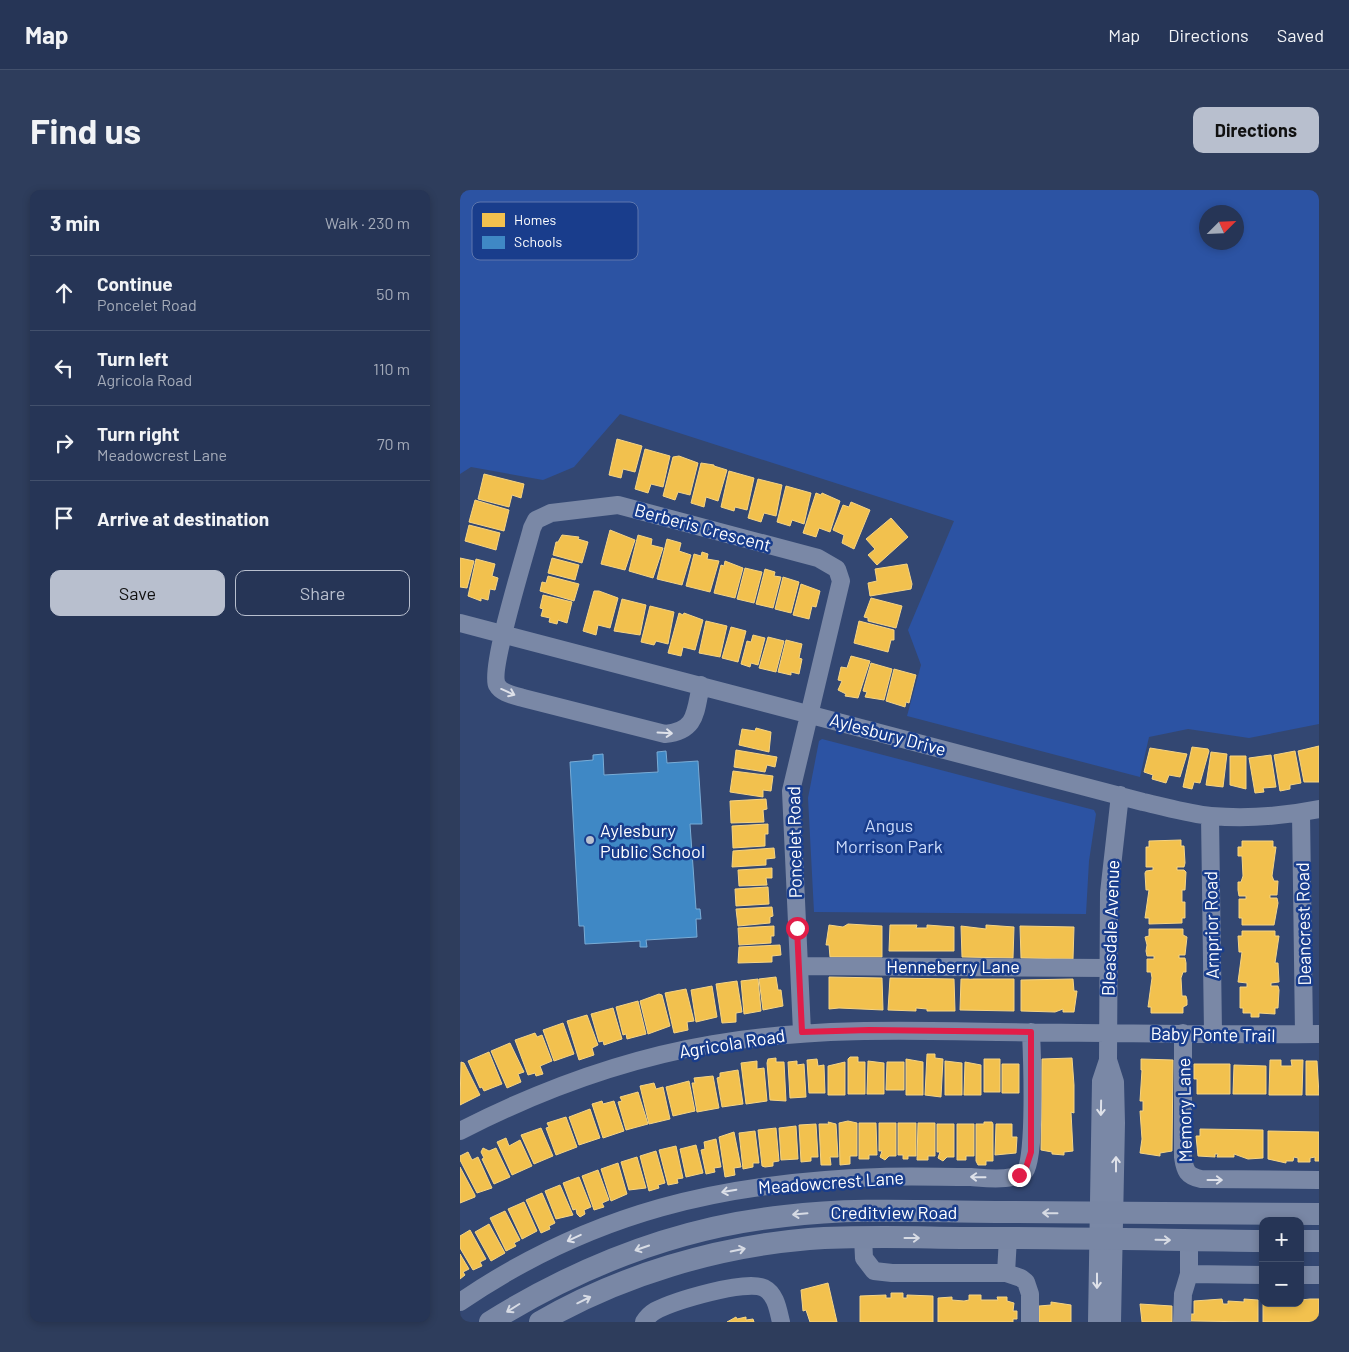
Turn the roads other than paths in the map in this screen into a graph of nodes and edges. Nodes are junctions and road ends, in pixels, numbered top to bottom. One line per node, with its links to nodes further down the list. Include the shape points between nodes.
1 (460, 623): 2 (street, Aylesbury Drive)
2 (504, 634): 3 (street, Aylesbury Drive); 3 (street, Berberis Crescent, one-way to 3, via 496,682 506,693 523,698 665,734 690,726); 4 (street, Berberis Crescent, via 536,520 551,512 618,505 818,558 833,565 841,581)
3 (701, 686): 4 (street, Aylesbury Drive)
4 (808, 713): 5 (street, Aylesbury Drive); 9 (street, Poncelet Road, via 790,791)
5 (1120, 795): 8 (street, Aylesbury Drive); 10 (street, Bleasdale Avenue, via 1109,893)
6 (1319, 809): 7 (street, Aylesbury Drive)
7 (1301, 813): 8 (street, Aylesbury Drive); 16 (street, Deancrest Road)
8 (1210, 816): 15 (street, Arnprior Road)
9 (799, 966): 10 (street, Henneberry Lane); 11 (street, Poncelet Road)
10 (1108, 968): 13 (street, Bleasdale Avenue)
11 (802, 1032): 12 (street, Agricola Road); 17 (street, Agricola Road, via 711,1044 642,1060 548,1091)
12 (1031, 1032): 13 (street, Agricola Road); 33 (street, Meadowcrest Lane, one-way to 33, via 1031,1152 1025,1171 1019,1175 1001,1178 902,1176 813,1179 701,1196 634,1215 581,1235 529,1260)
13 (1108, 1032): 14 (street, Baby Ponte Trail); 19 (street, Bleasdale Avenue, via 1108,1060 1102,1082)
14 (1183, 1033): 15 (street, Baby Ponte Trail); 18 (street, Memory Lane, one-way to 18, via 1183,1158 1188,1175 1201,1180)
15 (1213, 1034): 16 (street, Baby Ponte Trail)
16 (1311, 1034)
17 (460, 1131)
18 (1319, 1180)
19 (1107, 1213): 20 (main road, Creditview Road); 23 (street, Bleasdale Avenue); 35 (main road, Creditview Road, one-way to 35, via 856,1211 747,1221 637,1250 568,1278)
20 (1319, 1214)
21 (863, 1238): 22 (main road, Creditview Road, one-way to 22); 28 (street, via 864,1258 874,1270 892,1273); 34 (main road, Creditview Road, one-way to 21, via 620,1284 694,1259 766,1244)
22 (1008, 1238): 23 (main road, Creditview Road); 28 (street)
23 (1106, 1239): 24 (main road, Creditview Road, one-way to 24); 39 (street, Bleasdale Avenue, one-way to 39); 40 (street, Bleasdale Avenue)
24 (1189, 1240): 25 (main road, Creditview Road); 29 (street)
25 (1259, 1241)
26 (1304, 1241): 27 (main road)
27 (1319, 1241)
28 (1006, 1273): 38 (street, via 1026,1282 1030,1294)
29 (1189, 1274): 30 (street); 41 (street, via 1182,1294)
30 (1259, 1275)
31 (1304, 1275): 32 (street)
32 (1319, 1275)
33 (460, 1302)
34 (545, 1321)
35 (490, 1322)
36 (644, 1322): 37 (street, via 656,1311 711,1293 754,1285 771,1294)
37 (781, 1322)
38 (1030, 1322)
39 (1097, 1322)
40 (1112, 1322)
41 (1182, 1322)

